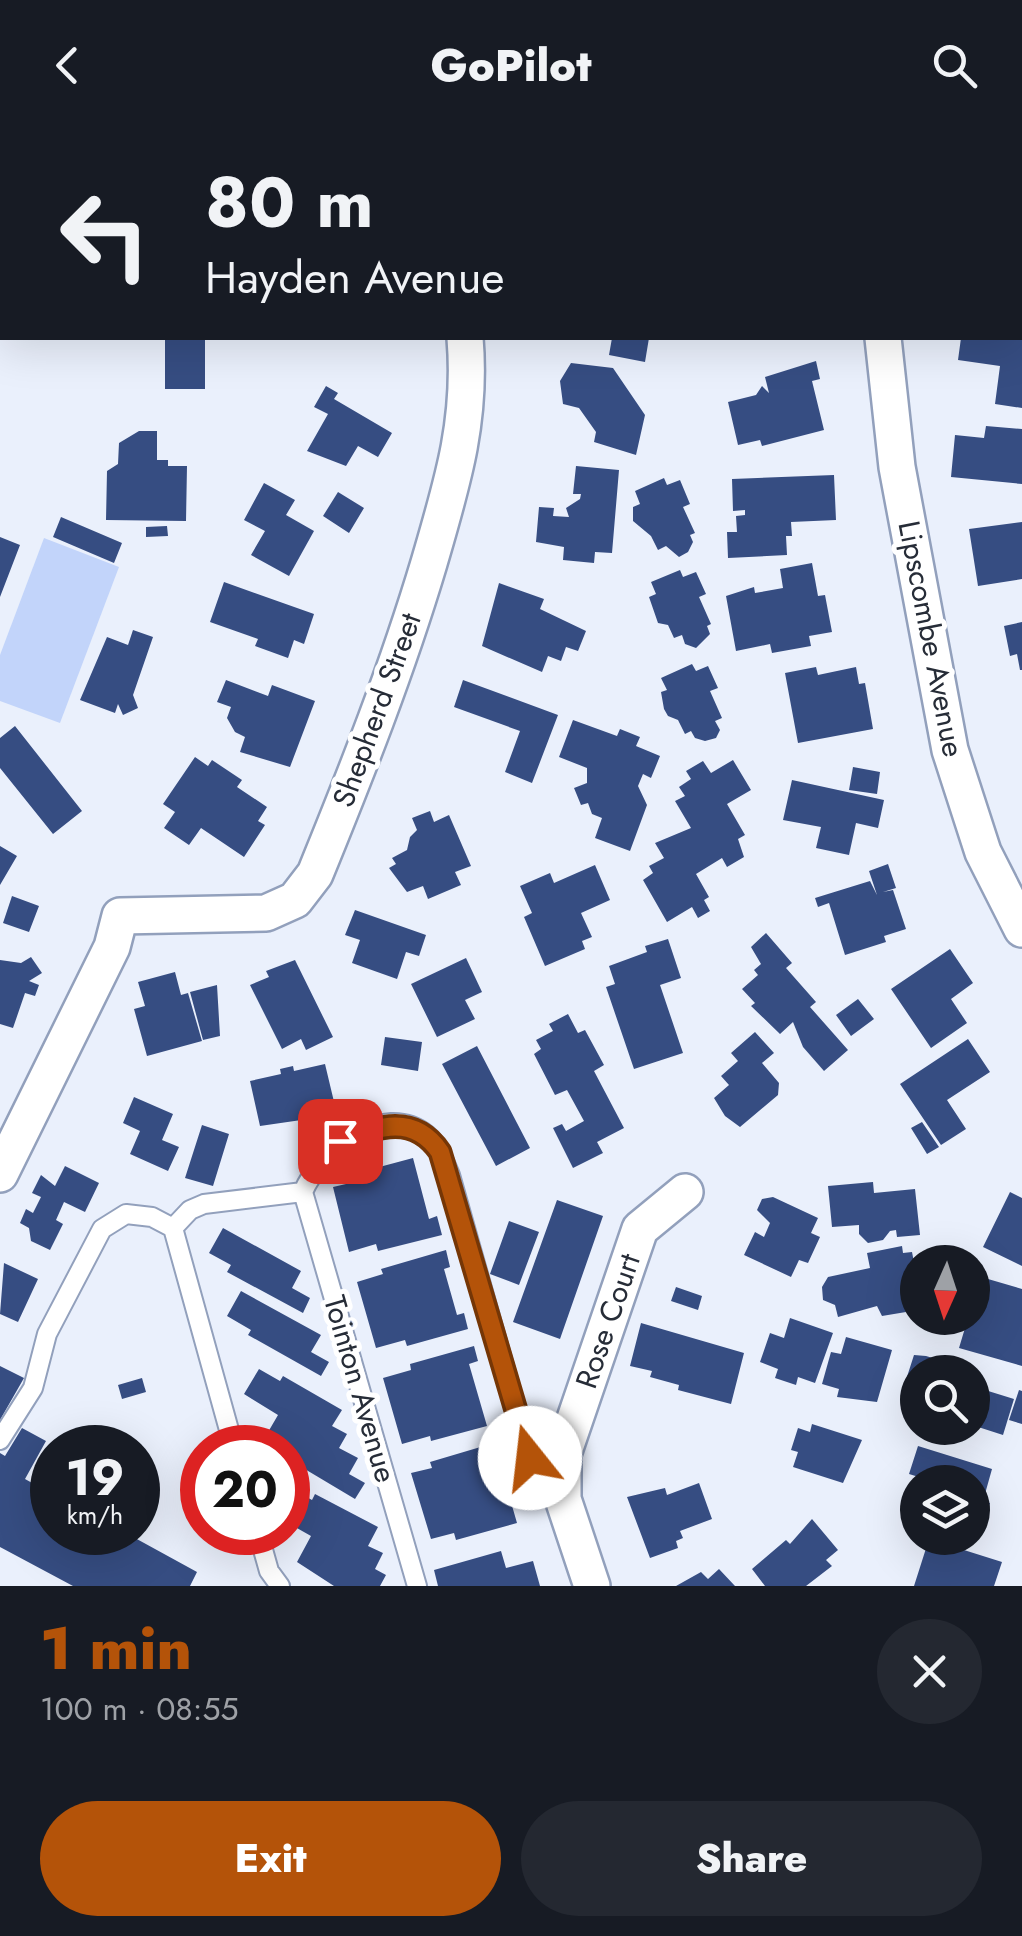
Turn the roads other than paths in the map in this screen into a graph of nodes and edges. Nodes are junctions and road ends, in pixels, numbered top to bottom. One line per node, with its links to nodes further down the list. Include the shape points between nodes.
1 (464, 340): 4 (street, Shepherd Street, via 466,423 444,510 394,679 314,874 295,900 266,913 120,916 112,947)
2 (883, 340): 3 (street, Lipscombe Avenue, via 897,467 950,750 982,852)
3 (1022, 929)
4 (0, 1174)
5 (303, 1192): 7 (lane, via 204,1204); 10 (lane, via 314,1167 340,1141 378,1127 410,1125 430,1137 450,1176 530,1458); 13 (lane, Tointon Avenue)
6 (685, 1192): 10 (street, Rose Court, via 640,1229 563,1454)
7 (173, 1228): 8 (lane); 9 (lane, via 126,1214 102,1229 47,1334 33,1388)
8 (228, 1425)
9 (0, 1440)
10 (563, 1476): 14 (street, Rose Court, via 563,1499)
11 (264, 1555): 12 (lane)
12 (280, 1586)
13 (417, 1586)
14 (592, 1586)

